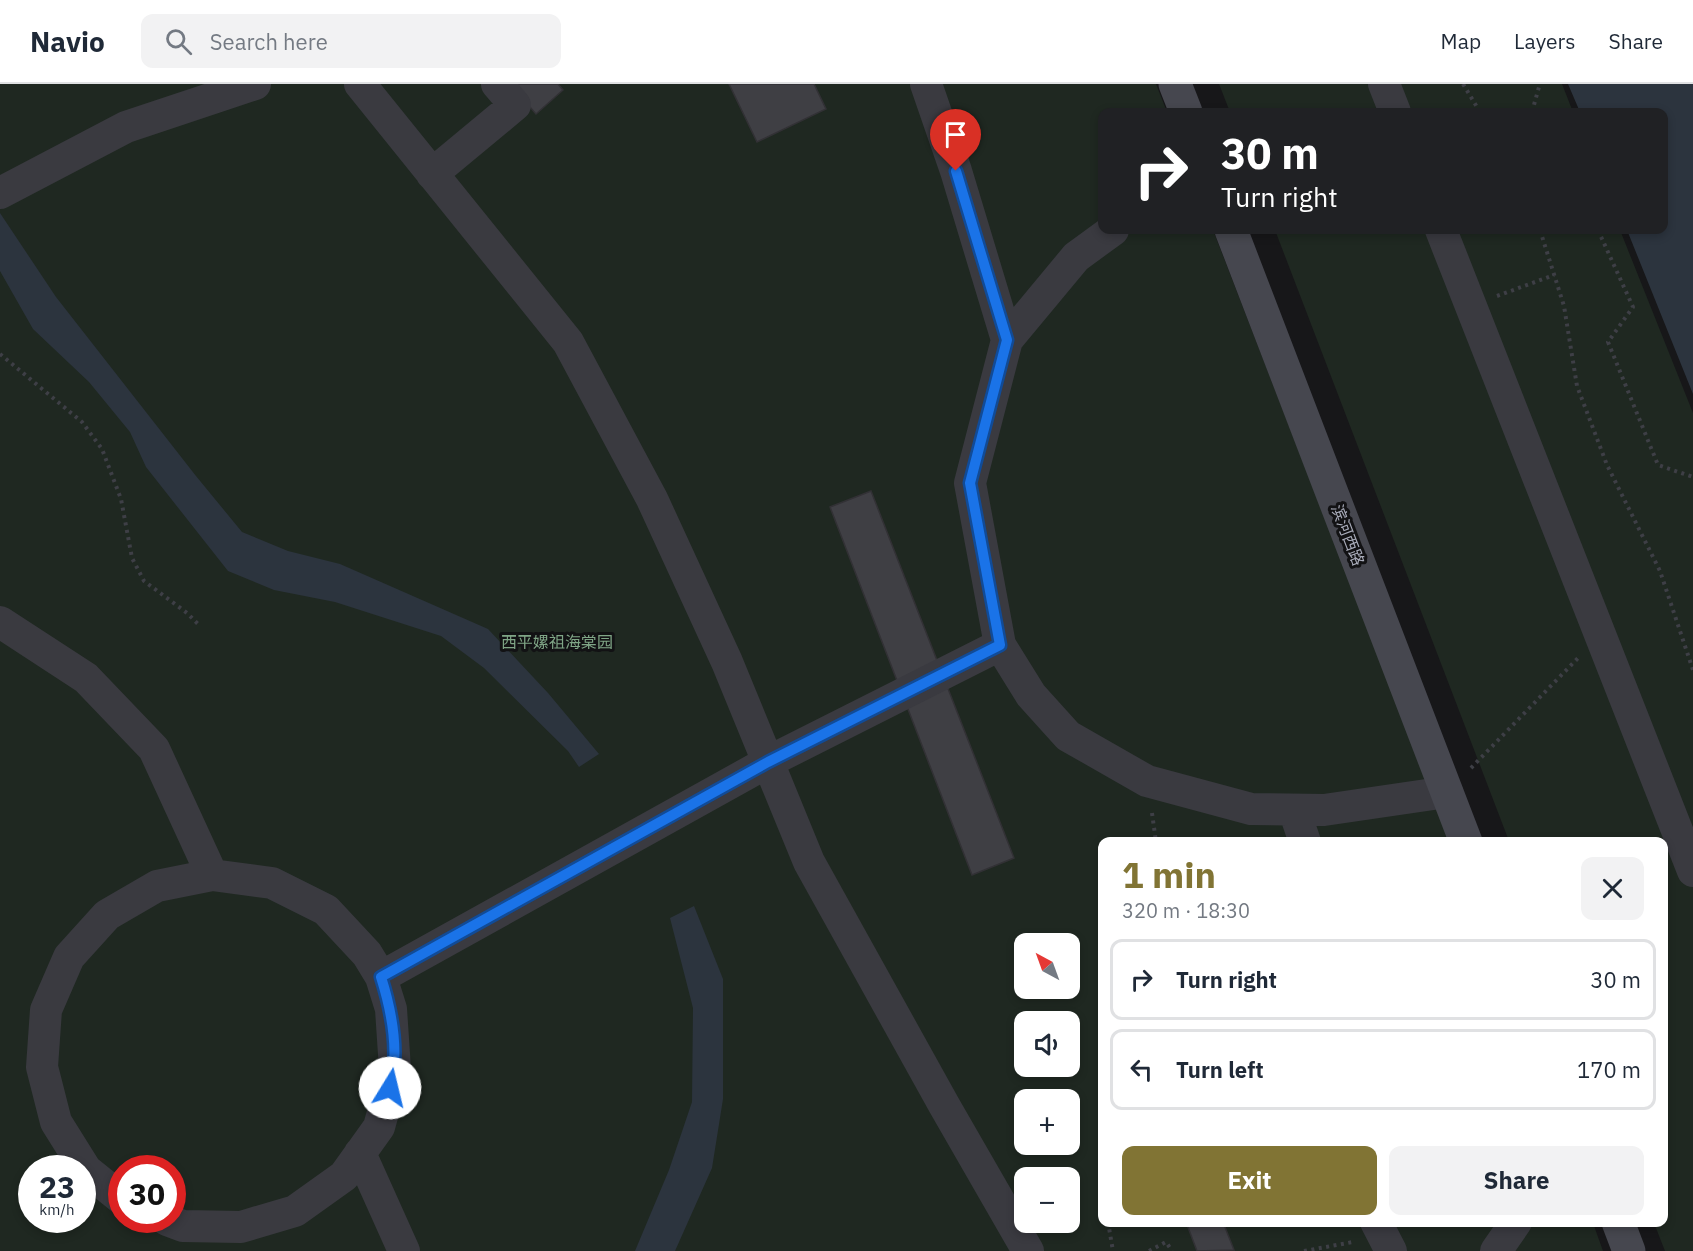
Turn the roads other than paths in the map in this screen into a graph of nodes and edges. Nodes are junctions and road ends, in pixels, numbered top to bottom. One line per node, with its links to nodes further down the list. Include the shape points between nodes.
1 (255, 84): 10 (street, via 126,127)
2 (360, 84): 9 (street)
3 (497, 84): 9 (street, via 515,105)
4 (926, 84): 14 (street)
5 (1175, 84): 7 (street)
6 (1384, 84): 8 (street)
7 (1184, 108)
8 (1393, 108)
9 (432, 174): 17 (street, via 568,342 652,499)
10 (0, 193)
11 (1108, 234): 14 (street, via 1076,257)
12 (1233, 234): 18 (street, 滨河西路)
13 (1443, 234): 22 (street)
14 (1007, 340): 16 (street, via 970,483)
15 (0, 622): 23 (street, via 86,678 154,749)
16 (1000, 645): 17 (street); 19 (street, via 1031,695 1068,736 1147,781 1251,809)
17 (768, 762): 24 (street); 31 (street, via 809,862)
18 (1447, 792): 19 (street, via 1324,810); 21 (street, 滨河西路)
19 (1294, 810): 20 (street)
20 (1303, 837)
21 (1464, 837)
22 (1693, 872)
23 (212, 875): 24 (street, via 272,883 326,910 367,954); 26 (street, via 157,886 107,915 69,957 46,1010 42,1067 56,1122 86,1170)
24 (381, 977): 25 (street, via 391,1009 395,1069 379,1127)
25 (360, 1153): 27 (street, via 344,1176 295,1211 241,1227); 30 (street)
26 (108, 1188)
27 (186, 1226)
28 (1513, 1227): 32 (street)
29 (1620, 1227): 33 (street)
30 (404, 1251)
31 (1029, 1251)
32 (1496, 1251)
33 (1629, 1251)

